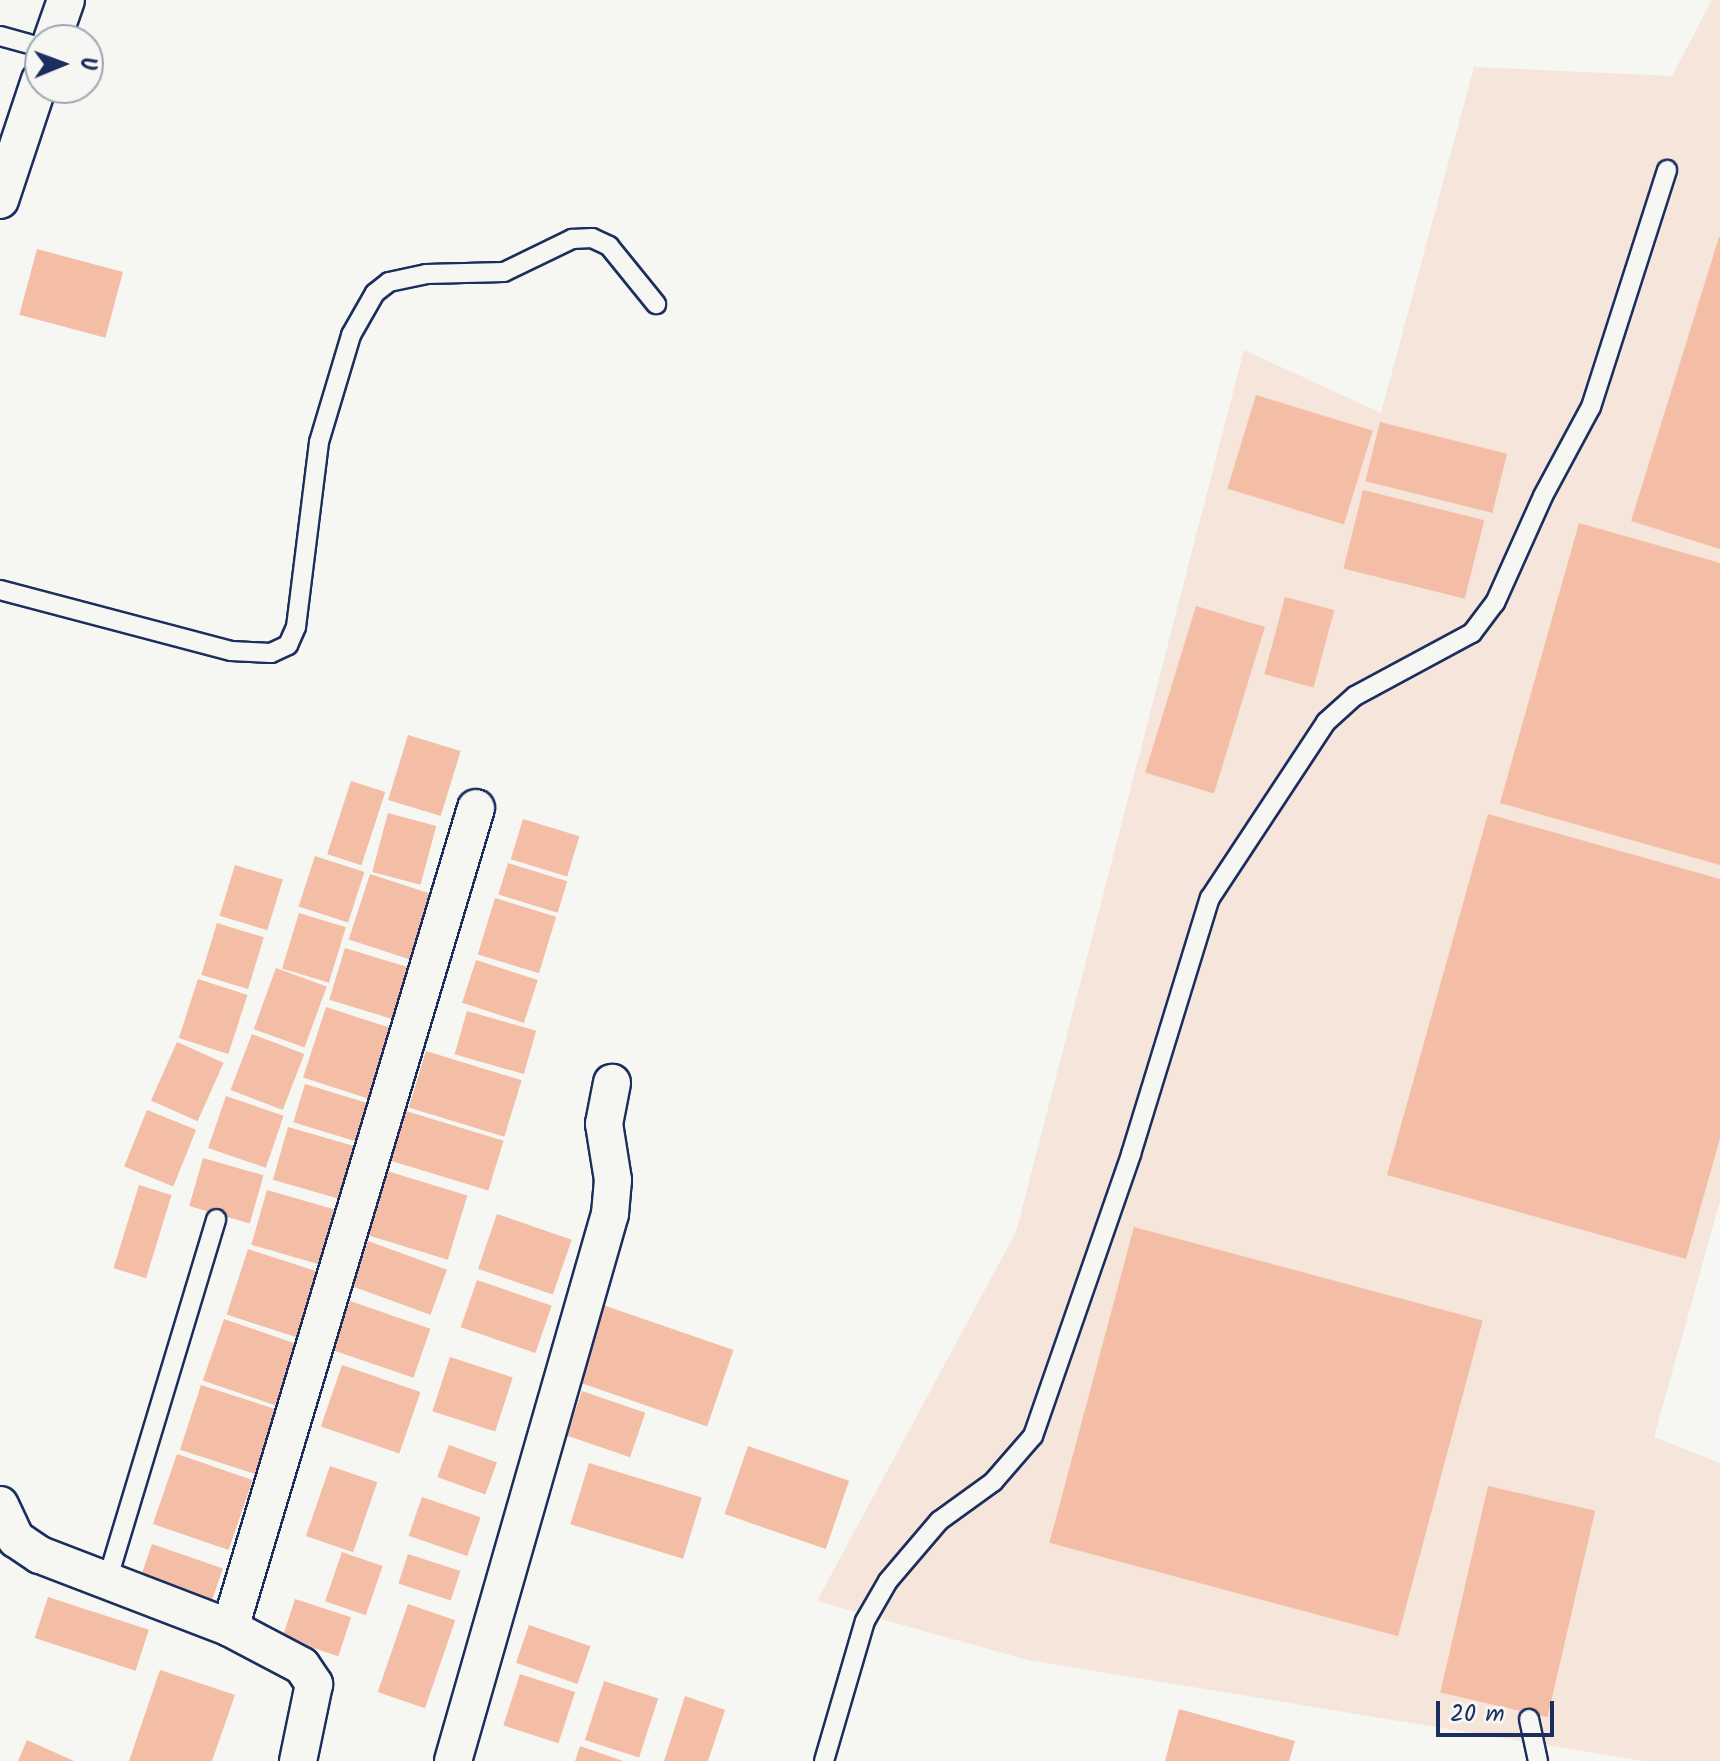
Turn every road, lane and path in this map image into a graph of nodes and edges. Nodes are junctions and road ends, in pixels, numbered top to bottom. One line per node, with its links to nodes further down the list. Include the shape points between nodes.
1 (66, 0): 2 (street)
2 (58, 24)
3 (0, 36): 4 (lane)
4 (24, 43)
5 (32, 104): 7 (street)
6 (1667, 170): 19 (lane, via 1591,407 1495,603 1472,633 1355,696 1326,722 1210,898 1131,1154 1033,1436 993,1482 939,1521 888,1581 865,1621)
7 (0, 200)
8 (656, 304): 9 (lane, via 609,246 592,238 572,239 504,272 426,274 389,282 375,293 351,335 319,442 296,627 288,645 271,653 231,651)
9 (0, 590)
10 (476, 808): 15 (street)
11 (612, 1083): 18 (street, via 604,1124 613,1180 610,1214)
12 (216, 1219): 14 (lane)
13 (0, 1505): 14 (street, via 16,1539 40,1555)
14 (107, 1581): 15 (street)
15 (230, 1628): 17 (street, via 302,1666 314,1684)
16 (1529, 1719): 20 (lane)
17 (298, 1761)
18 (453, 1761)
19 (824, 1761)
20 (1538, 1761)

